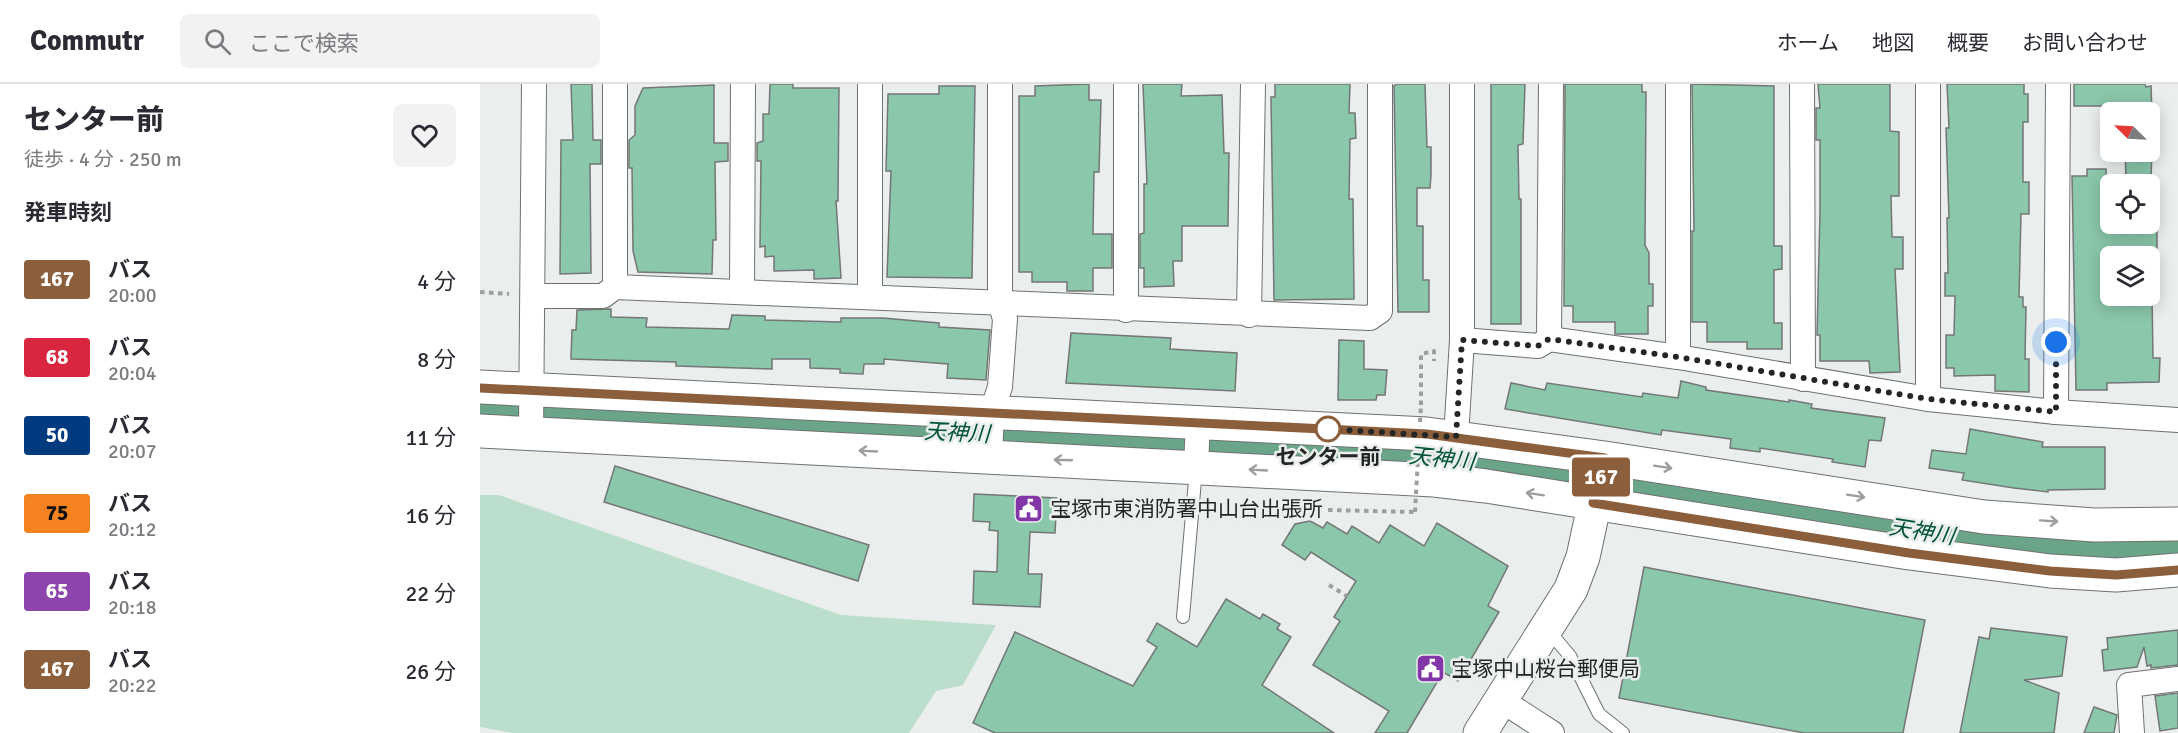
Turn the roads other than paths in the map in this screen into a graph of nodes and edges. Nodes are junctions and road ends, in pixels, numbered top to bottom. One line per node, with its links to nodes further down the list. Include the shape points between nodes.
1 (534, 84): 17 (street)
2 (615, 84): 15 (street)
3 (743, 84): 16 (street)
4 (870, 84): 18 (street)
5 (1000, 84): 19 (street)
6 (1126, 84): 20 (street)
7 (1253, 84): 21 (street)
8 (1380, 84): 21 (street, via 1380,311 1371,318)
9 (1462, 84): 23 (street)
10 (1551, 84): 22 (street)
11 (1678, 84): 24 (street)
12 (1802, 84): 25 (street)
13 (1928, 84): 28 (street)
14 (2058, 84): 30 (street)
15 (615, 287): 16 (street); 17 (street, via 603,296)
16 (742, 291): 18 (street)
17 (533, 296): 27 (street)
18 (870, 297): 19 (street)
19 (1000, 302): 20 (street); 29 (street, via 1005,319 1000,387)
20 (1126, 310): 21 (street)
21 (1249, 315)
22 (1549, 339): 23 (street, via 1538,346); 24 (street)
23 (1462, 340): 34 (street)
24 (1678, 357): 25 (street)
25 (1803, 379): 28 (street)
26 (480, 387): 27 (street)
27 (532, 388): 29 (street); 33 (street)
28 (1928, 399): 30 (street)
29 (992, 411): 35 (street); 36 (street)
30 (2056, 412): 31 (street)
31 (2178, 420)
32 (480, 431): 33 (street)
33 (531, 433): 36 (street, one-way to 33)
34 (1456, 437): 35 (street); 37 (street)
35 (1197, 443): 36 (street, one-way to 36); 37 (street, one-way to 35, via 1434,480); 42 (lane)
36 (990, 458)
37 (1599, 480): 38 (street, one-way to 38); 40 (street); 43 (street, via 1580,565)
38 (1919, 506): 39 (street, one-way to 39, via 1984,517 2083,524); 40 (street)
39 (2178, 524)
40 (1909, 553): 41 (street, via 2116,575)
41 (2178, 570)
42 (1183, 617)
43 (1547, 629): 45 (street); 48 (lane, via 1570,656 1599,714)
44 (2178, 679): 49 (street, via 2129,685)
45 (1501, 700): 46 (street); 47 (street)
46 (1480, 733)
47 (1552, 733)
48 (1623, 733)
49 (2132, 733)

